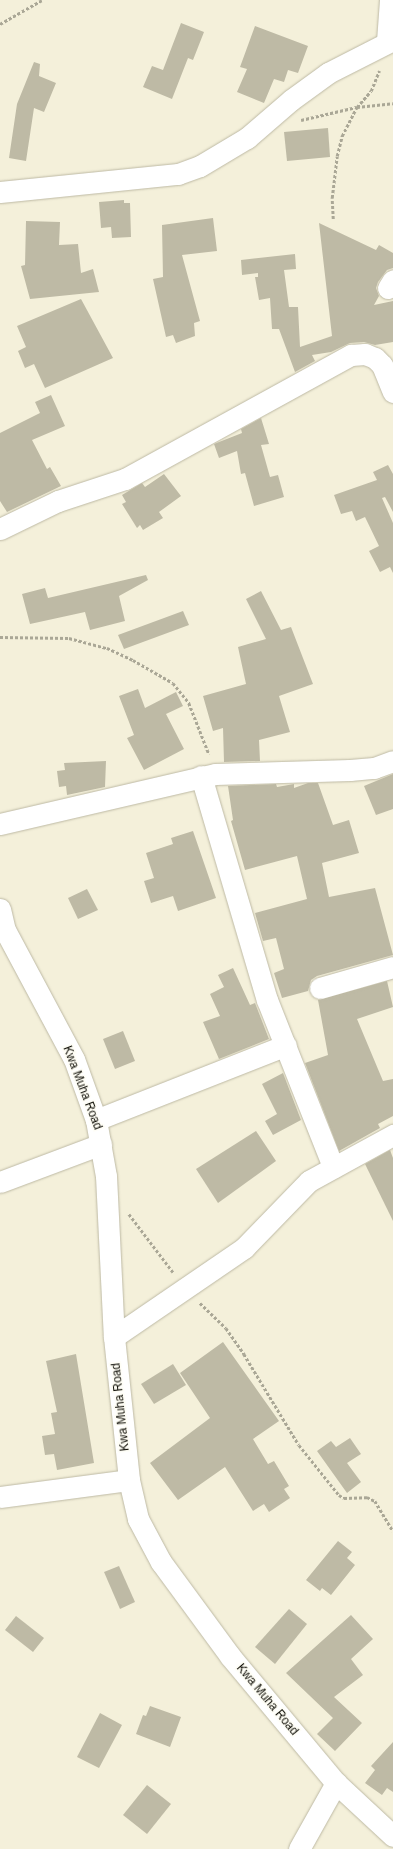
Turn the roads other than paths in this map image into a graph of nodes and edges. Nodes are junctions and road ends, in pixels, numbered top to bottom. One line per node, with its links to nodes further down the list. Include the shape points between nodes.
1 (390, 0): 2 (street)
2 (390, 40): 3 (street, via 328,73 291,100 247,138 200,166 178,174)
3 (0, 192)
4 (393, 392): 5 (street, via 382,365 375,358 366,354 351,355 125,479 58,501)
5 (0, 529)
6 (393, 761): 7 (street, via 374,768 350,770)
7 (208, 775): 8 (street); 12 (street, via 247,937 267,1000)
8 (0, 824)
9 (0, 909): 13 (street, Kwa Muha Road, via 5,930 74,1059)
10 (393, 967): 11 (street)
11 (320, 988)
12 (286, 1045): 13 (street); 16 (street)
13 (96, 1120): 15 (street, Kwa Muha Road)
14 (393, 1135): 16 (street)
15 (101, 1144): 17 (street); 18 (street, Kwa Muha Road, via 106,1176)
16 (333, 1167): 18 (street, via 309,1181 244,1248)
17 (0, 1182)
18 (114, 1337): 19 (street, Kwa Muha Road)
19 (129, 1480): 20 (street); 21 (street, Kwa Muha Road, via 138,1519 162,1562 230,1656)
20 (0, 1497)
21 (336, 1784): 22 (street, Kwa Muha Road); 23 (street)
22 (393, 1836)
23 (299, 1849)

